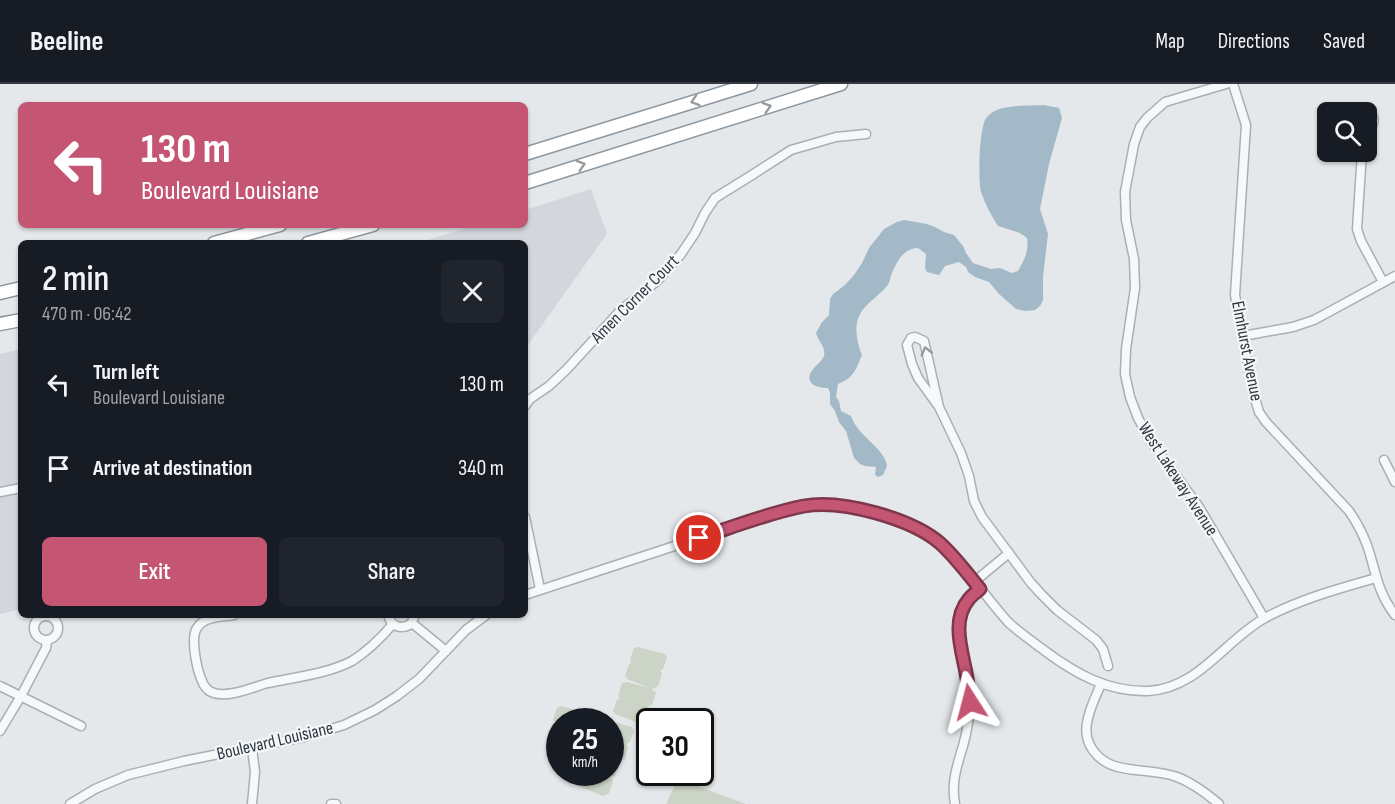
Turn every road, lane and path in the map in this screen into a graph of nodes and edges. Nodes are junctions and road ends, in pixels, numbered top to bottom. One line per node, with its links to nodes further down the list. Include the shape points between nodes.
1 (751, 84): 6 (highway, one-way to 6)
2 (841, 84): 8 (highway, one-way to 2)
3 (1226, 84): 37 (street, West Lakeway Avenue, via 1165,102 1140,127 1134,144 1125,192 1135,288 1125,374 1138,418 1152,443 1199,507)
4 (1233, 84): 19 (street, Elmhurst Avenue, via 1246,125 1235,295)
5 (866, 134): 20 (street, Amen Corner Court, via 836,136 791,150 715,198 681,254 657,281 620,311 567,369)
6 (528, 153)
7 (1361, 162): 14 (street, via 1357,230)
8 (528, 182)
9 (269, 228): 11 (highway)
10 (362, 228): 12 (highway)
11 (225, 240)
12 (319, 240)
13 (1395, 276): 14 (street)
14 (1383, 282): 19 (street, via 1314,320)
15 (18, 289): 16 (highway)
16 (0, 293)
17 (18, 321): 18 (highway)
18 (0, 324)
19 (1243, 336): 28 (street, Elmhurst Avenue, via 1259,412 1349,511 1367,546)
20 (528, 402)
21 (939, 408): 21 (street, one-way to 21, via 924,341 911,338 907,345 912,363); 27 (street, via 961,453 974,501)
22 (1384, 460): 23 (street)
23 (1395, 482)
24 (18, 489): 25 (street)
25 (0, 492)
26 (528, 531): 30 (street)
27 (1009, 553): 29 (street); 42 (street, via 1042,595 1096,640)
28 (1376, 578): 33 (street, Elmhurst Avenue); 37 (street, via 1322,594)
29 (974, 582): 30 (street, via 941,544 923,531 905,522 834,504 778,513); 31 (street)
30 (540, 589): 32 (street)
31 (980, 589): 43 (street, via 1011,625 1036,645); 51 (street, via 964,606 960,620 958,639 970,702 969,724 954,780)
32 (528, 594)
33 (1395, 615)
34 (216, 618): 39 (street, via 196,628 193,643 202,681 219,695 332,669 367,651)
35 (390, 618): 39 (street)
36 (482, 618): 41 (street, Boulevard Louisiane)
37 (1264, 618): 43 (street, via 1214,660 1172,686 1150,691)
38 (413, 619): 39 (street, via 404,627); 41 (street)
39 (393, 624)
40 (47, 640): 45 (street)
41 (446, 651): 48 (street, Boulevard Louisiane, via 419,679 375,710 304,737)
42 (1108, 666)
43 (1101, 684): 52 (street, via 1086,724 1088,739 1100,759 1119,768 1176,777 1196,786)
44 (0, 686): 45 (street)
45 (21, 696): 46 (street); 47 (street)
46 (81, 726)
47 (0, 731)
48 (252, 748): 49 (street, Boulevard Louisiane, via 128,775); 50 (street)
49 (70, 804)
50 (252, 804)
51 (955, 804)
52 (1219, 804)

